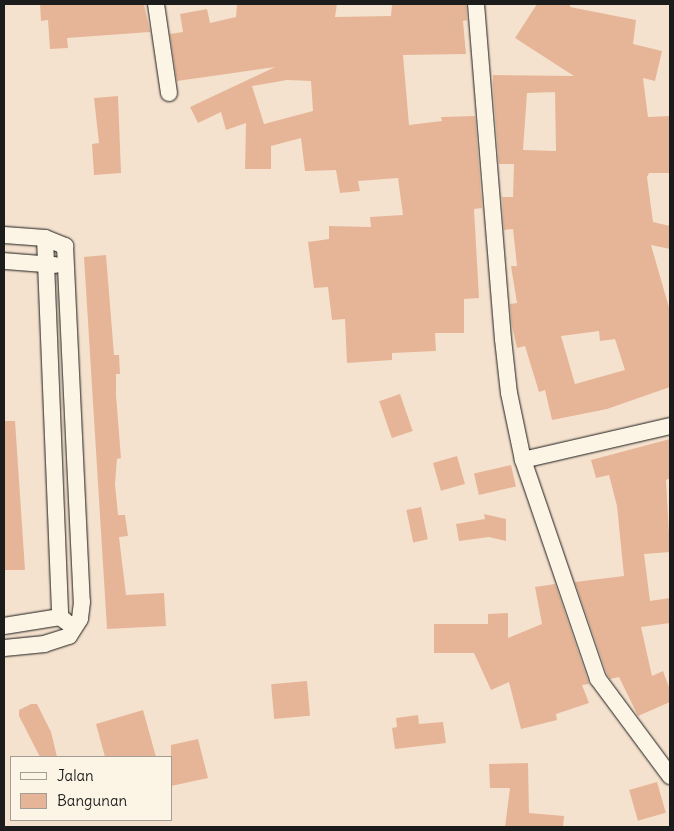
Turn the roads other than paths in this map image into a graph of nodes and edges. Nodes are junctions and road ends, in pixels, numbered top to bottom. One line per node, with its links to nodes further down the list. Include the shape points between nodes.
1 (156, 4): 3 (street)
2 (476, 4): 10 (street, via 507,375)
3 (169, 93)
4 (4, 235): 5 (street)
5 (46, 238): 7 (street); 8 (street, via 65,245)
6 (4, 261): 7 (street)
7 (44, 264): 8 (street); 11 (street)
8 (65, 266): 13 (street, via 82,602)
9 (670, 426): 10 (street)
10 (523, 460): 15 (street, via 598,679)
11 (60, 617): 12 (street); 13 (street)
12 (4, 626)
13 (76, 628): 14 (street, via 60,641)
14 (4, 648)
15 (670, 776)

